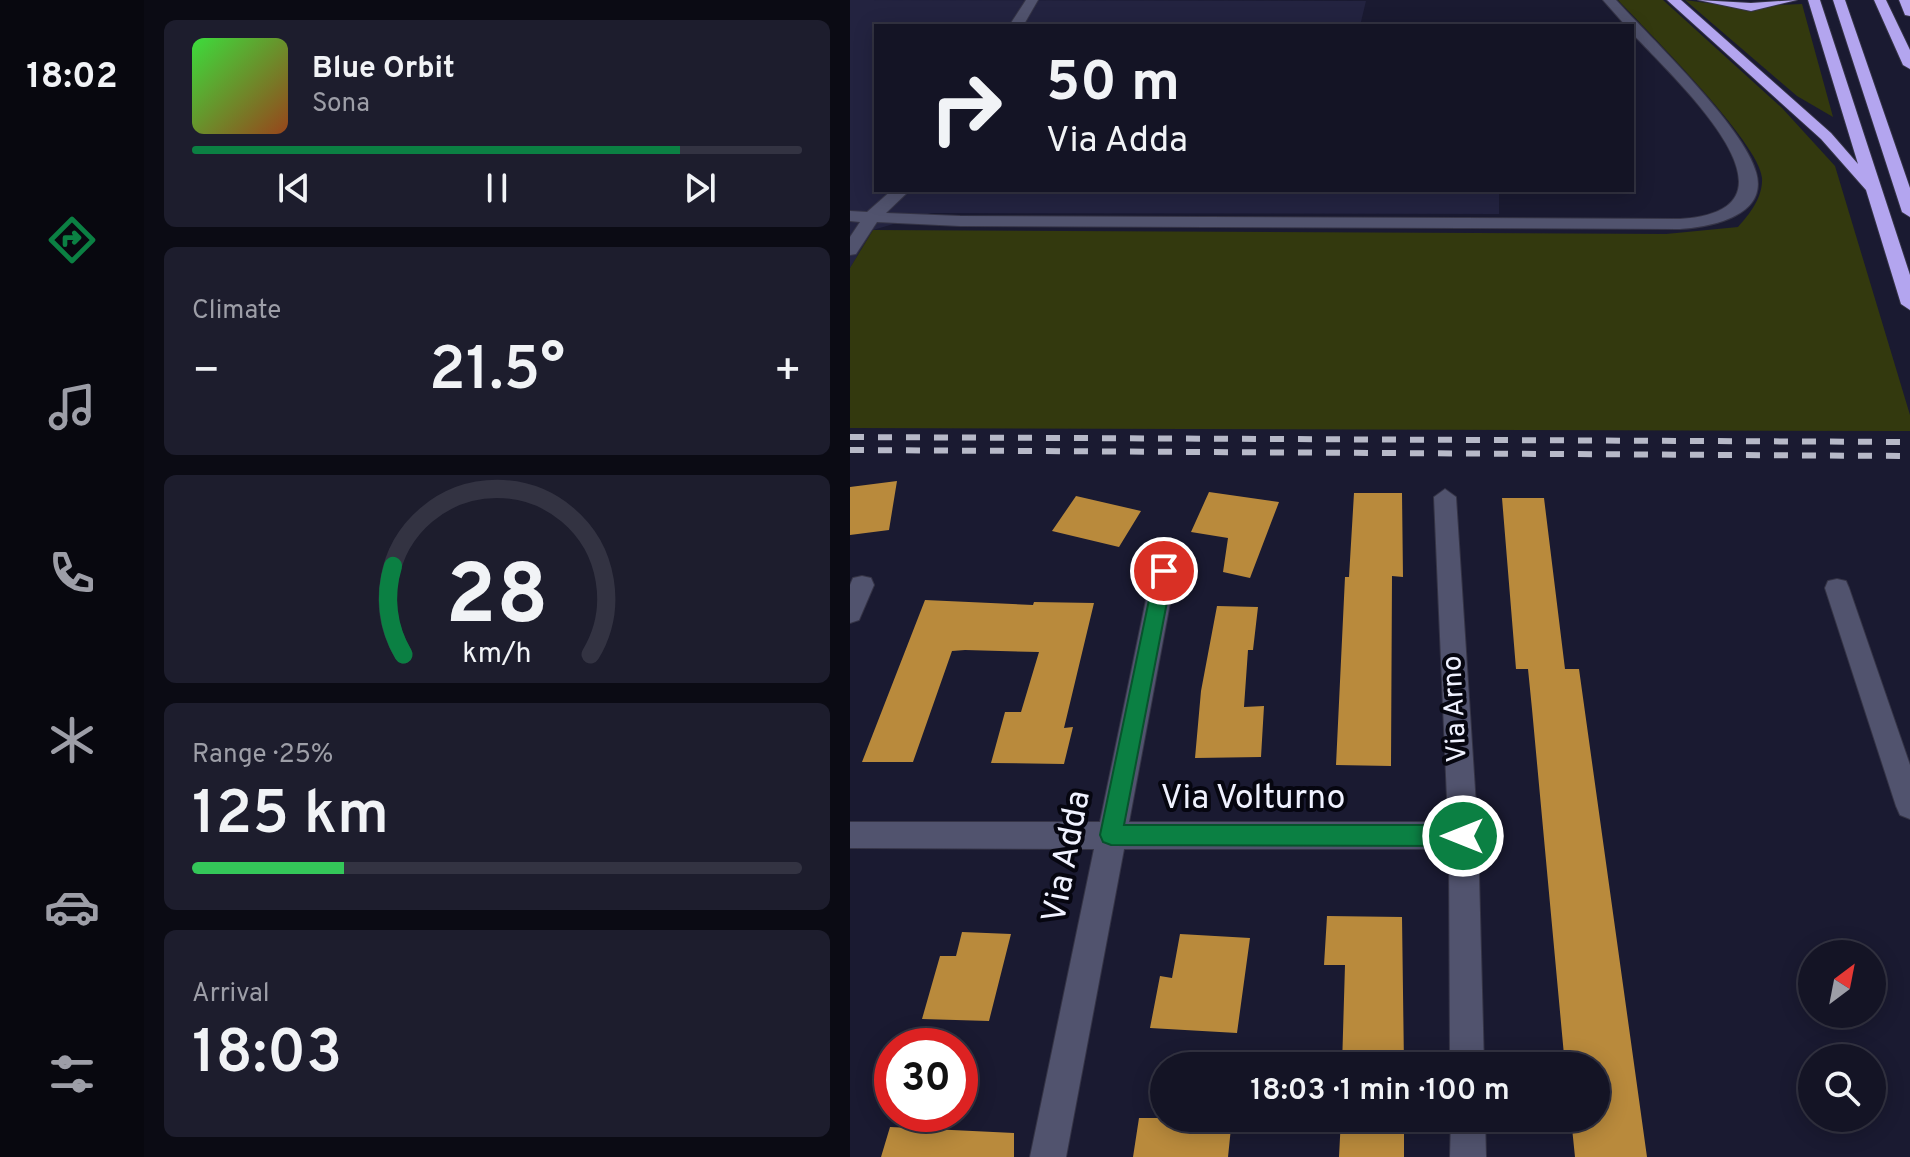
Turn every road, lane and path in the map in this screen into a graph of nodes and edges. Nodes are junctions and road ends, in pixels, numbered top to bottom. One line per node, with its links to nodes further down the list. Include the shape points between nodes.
1 (1032, 0): 11 (street)
2 (1609, 0): 12 (street)
3 (1673, 0): 16 (highway, via 1826,136)
4 (1704, 0): 5 (highway, via 1751,7)
5 (1791, 0)
6 (1814, 0): 16 (highway)
7 (1839, 0): 17 (highway)
8 (1880, 0): 14 (highway)
9 (1905, 0): 10 (highway)
10 (1910, 12)
11 (1017, 24)
12 (1631, 24)
13 (1634, 28): 18 (street, via 1744,162 1748,193 1727,216 1690,223 1586,224 960,221)
14 (1910, 65)
15 (900, 192): 18 (street)
16 (1879, 202): 21 (highway)
17 (1910, 212)
18 (873, 215): 19 (street); 20 (street)
19 (850, 216)
20 (850, 250)
21 (1910, 304)
22 (1445, 497): 30 (street, Via Arno)
23 (1164, 571): 29 (street, Via Adda)
24 (862, 585): 26 (street)
25 (1837, 588): 27 (street)
26 (850, 613)
27 (1910, 806)
28 (850, 835): 29 (street, Via Volturno)
29 (1111, 835): 30 (street, Via Volturno); 33 (street, Via Adda)
30 (1463, 836): 31 (street, Via Arno)
31 (1467, 1052)
32 (1468, 1132): 34 (street)
33 (1048, 1157)
34 (1468, 1157)

